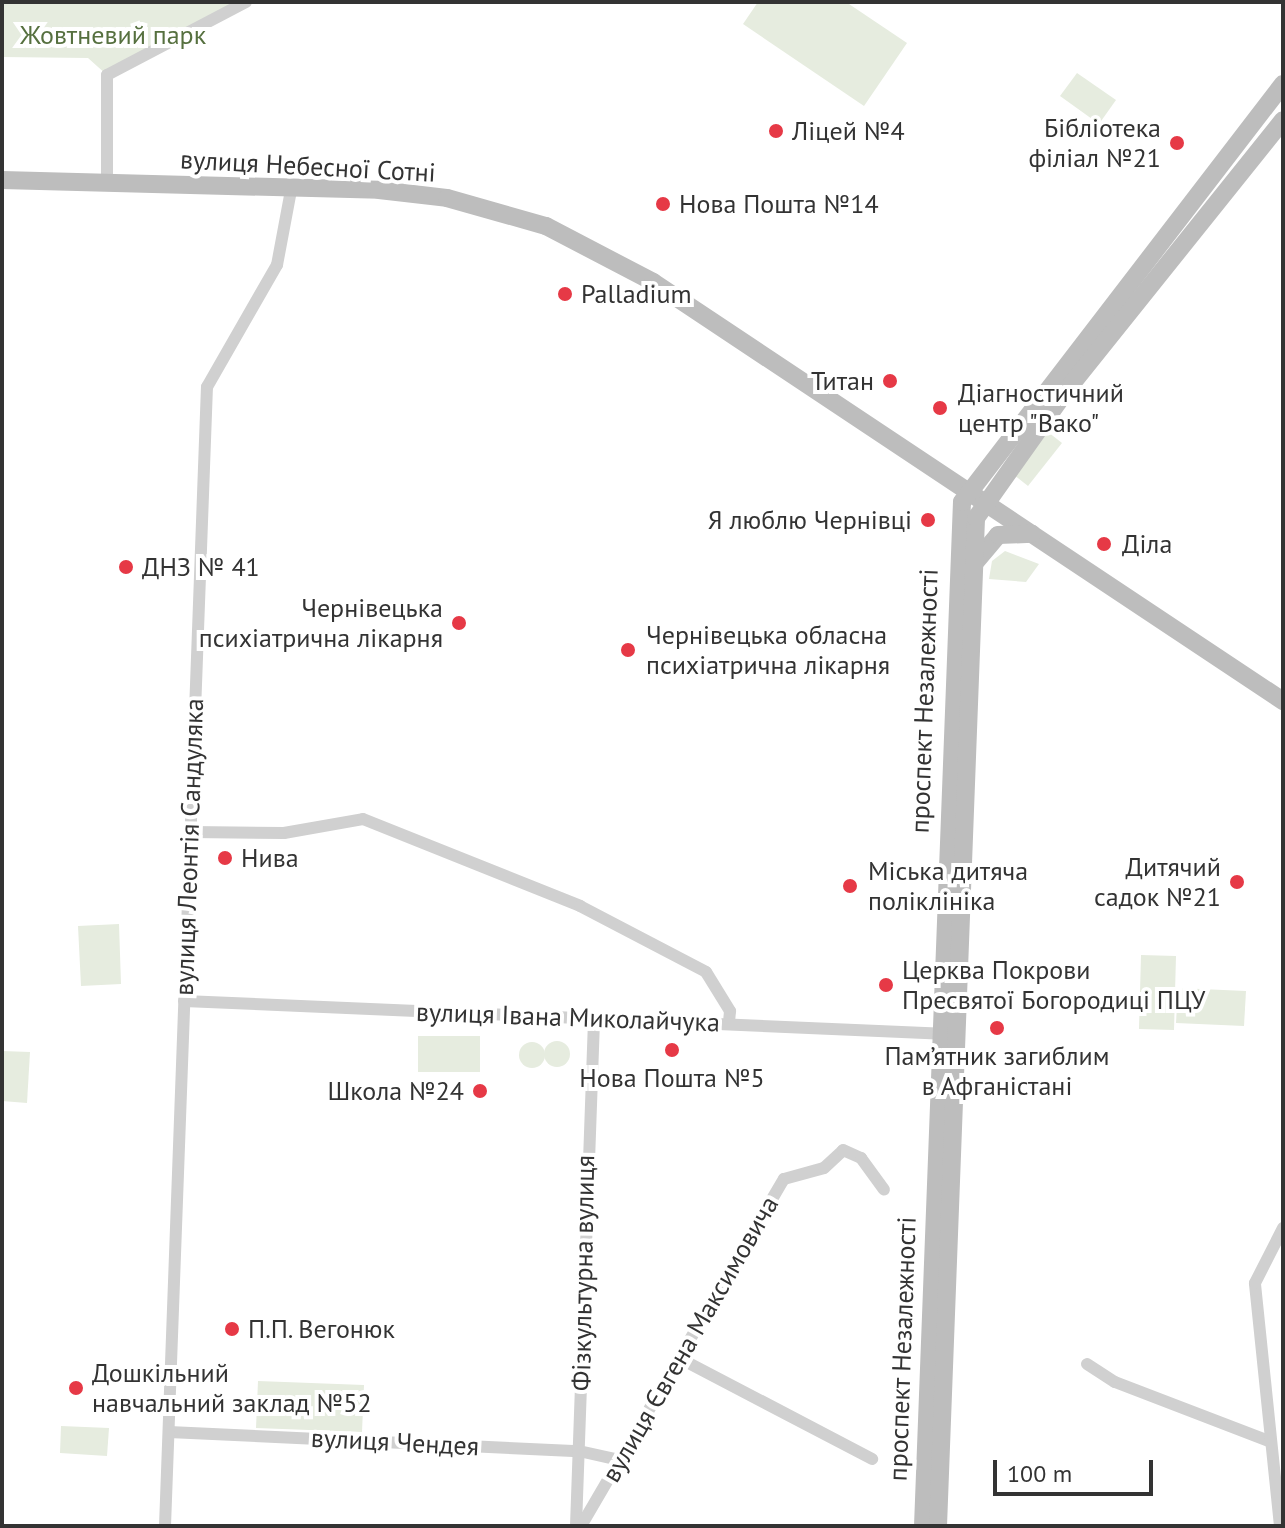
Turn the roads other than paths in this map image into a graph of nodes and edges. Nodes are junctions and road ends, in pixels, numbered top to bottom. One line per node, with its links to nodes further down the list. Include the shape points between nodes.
1 (246, 2): 5 (street, via 107,75)
2 (1283, 84): 7 (main road, проспект Незалежності)
3 (1283, 120): 8 (main road, проспект Незалежності)
4 (2, 180): 5 (main road, вулиця Небесної Сотні)
5 (107, 183): 6 (main road, вулиця Небесної Сотні)
6 (291, 190): 7 (main road, вулиця Небесної Сотні, via 423,194 546,226 653,282); 12 (street, вулиця Леонтія Сандуляка, via 277,265 207,387)
7 (966, 490): 8 (main road, вулиця Небесної Сотні); 16 (main road, проспект Незалежності, via 956,549)
8 (984, 501): 9 (main road, вулиця Небесної Сотні); 10 (main road, проспект Незалежності)
9 (1032, 534): 10 (main road, via 1014,531 989,541); 11 (main road, вулиця Небесної Сотні)
10 (970, 575): 16 (main road, проспект Незалежності)
11 (1283, 701)
12 (191, 832): 13 (street, вулиця Леонтія Сандуляка); 15 (street, via 284,833 363,819 580,906 706,972)
13 (184, 1001): 14 (street, вулиця Івана Миколайчука); 21 (street, вулиця Леонтія Сандуляка)
14 (594, 1021): 15 (street, вулиця Івана Миколайчука); 23 (street, Фізкультурна вулиця)
15 (729, 1023): 16 (street, вулиця Івана Миколайчука)
16 (945, 1034): 28 (main road, проспект Незалежності); 29 (main road, проспект Незалежності)
17 (884, 1190): 19 (street, вулиця Євгена Максимовича, via 861,1158 843,1150 824,1168 784,1179)
18 (1283, 1228): 22 (street, via 1255,1283)
19 (679, 1358): 24 (street); 25 (street, вулиця Євгена Максимовича)
20 (1087, 1364): 22 (street, via 1115,1382)
21 (169, 1432): 23 (street, вулиця Чендея); 26 (street, вулиця Леонтія Сандуляка)
22 (1269, 1441): 30 (street)
23 (579, 1451): 25 (street, вулиця Чендея); 27 (street, Фізкультурна вулиця)
24 (872, 1459)
25 (620, 1460): 27 (street, вулиця Євгена Максимовича)
26 (165, 1526)
27 (579, 1526)
28 (923, 1526)
29 (938, 1526)
30 (1280, 1526)

